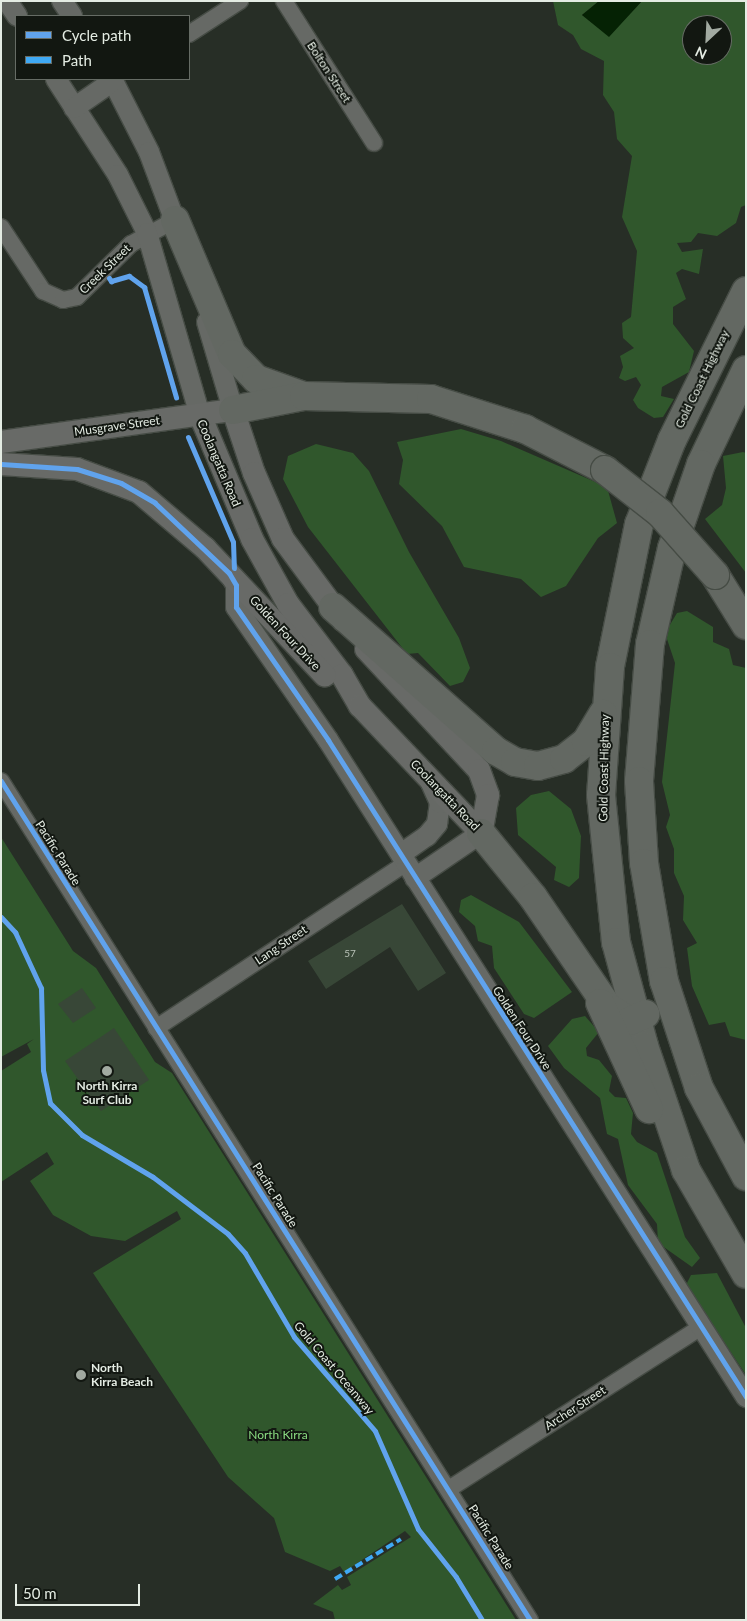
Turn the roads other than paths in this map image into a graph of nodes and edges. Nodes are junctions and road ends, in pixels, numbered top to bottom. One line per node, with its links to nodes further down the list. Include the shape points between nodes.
1 (8, 1): 5 (street)
2 (62, 1): 6 (street)
3 (240, 1): 7 (street)
4 (284, 1): 11 (street, Bolton Street)
5 (16, 15)
6 (71, 15)
7 (190, 33)
8 (57, 80): 10 (street, Coolangatta Road)
9 (114, 80): 10 (street, Coolangatta Road); 12 (street, Coolangatta Road, via 149,152)
10 (74, 108): 14 (street, Coolangatta Road, via 118,175)
11 (374, 143)
12 (175, 220): 14 (street, Creek Street); 17 (highway, via 232,354 256,379); 18 (street, Coolangatta Road)
13 (1, 227): 14 (street, Creek Street, via 41,288 60,300 76,296 118,254)
14 (146, 233): 19 (street, Coolangatta Road)
15 (746, 291): 26 (highway, Gold Coast Highway, via 676,431 639,524 616,633)
16 (746, 370): 31 (highway, via 713,435 684,507 650,644 639,781)
17 (304, 396): 18 (highway); 24 (highway, bridge, via 400,396 463,406 546,439 604,470 660,513 715,575)
18 (233, 410): 19 (main road, Musgrave Street); 23 (main road, Coolangatta Road, via 254,473 283,539)
19 (200, 415): 20 (main road, Musgrave Street); 25 (main road, Coolangatta Road, via 270,573)
20 (1, 442)
21 (1, 464): 22 (main road, Golden Four Drive, via 77,469 121,483 155,503)
22 (229, 572): 25 (main road, Golden Four Drive, via 327,678); 30 (street, Golden Four Drive, via 236,585 236,607 283,669)
23 (333, 607): 26 (highway, via 496,750 515,762 538,766 564,759 586,742); 29 (main road, Coolangatta Road, via 397,685 476,765 488,791)
24 (746, 625)
25 (360, 706): 27 (main road, Coolangatta Road)
26 (605, 712): 33 (highway, Gold Coast Highway, via 601,794 604,851 616,942)
27 (425, 774): 29 (main road, Coolangatta Road); 30 (street, via 439,799 438,819)
28 (1, 781): 34 (street, Pacific Parade)
29 (481, 833): 30 (street); 32 (highway, via 533,897)
30 (407, 865): 34 (street, Lang Street); 38 (street, Golden Four Drive)
31 (652, 923): 33 (highway, via 653,1002); 36 (highway, via 679,1036 699,1088)
32 (574, 958): 33 (highway, via 612,1011 627,1020); 35 (highway, via 626,1053 653,1118)
33 (637, 1021): 35 (highway, Gold Coast Highway)
34 (156, 1028): 40 (street, Pacific Parade)
35 (686, 1170): 37 (highway, Gold Coast Highway)
36 (746, 1176)
37 (746, 1274)
38 (701, 1327): 39 (street, Golden Four Drive); 40 (street, Archer Street)
39 (746, 1397)
40 (449, 1489): 41 (street, Pacific Parade)
41 (530, 1620)

